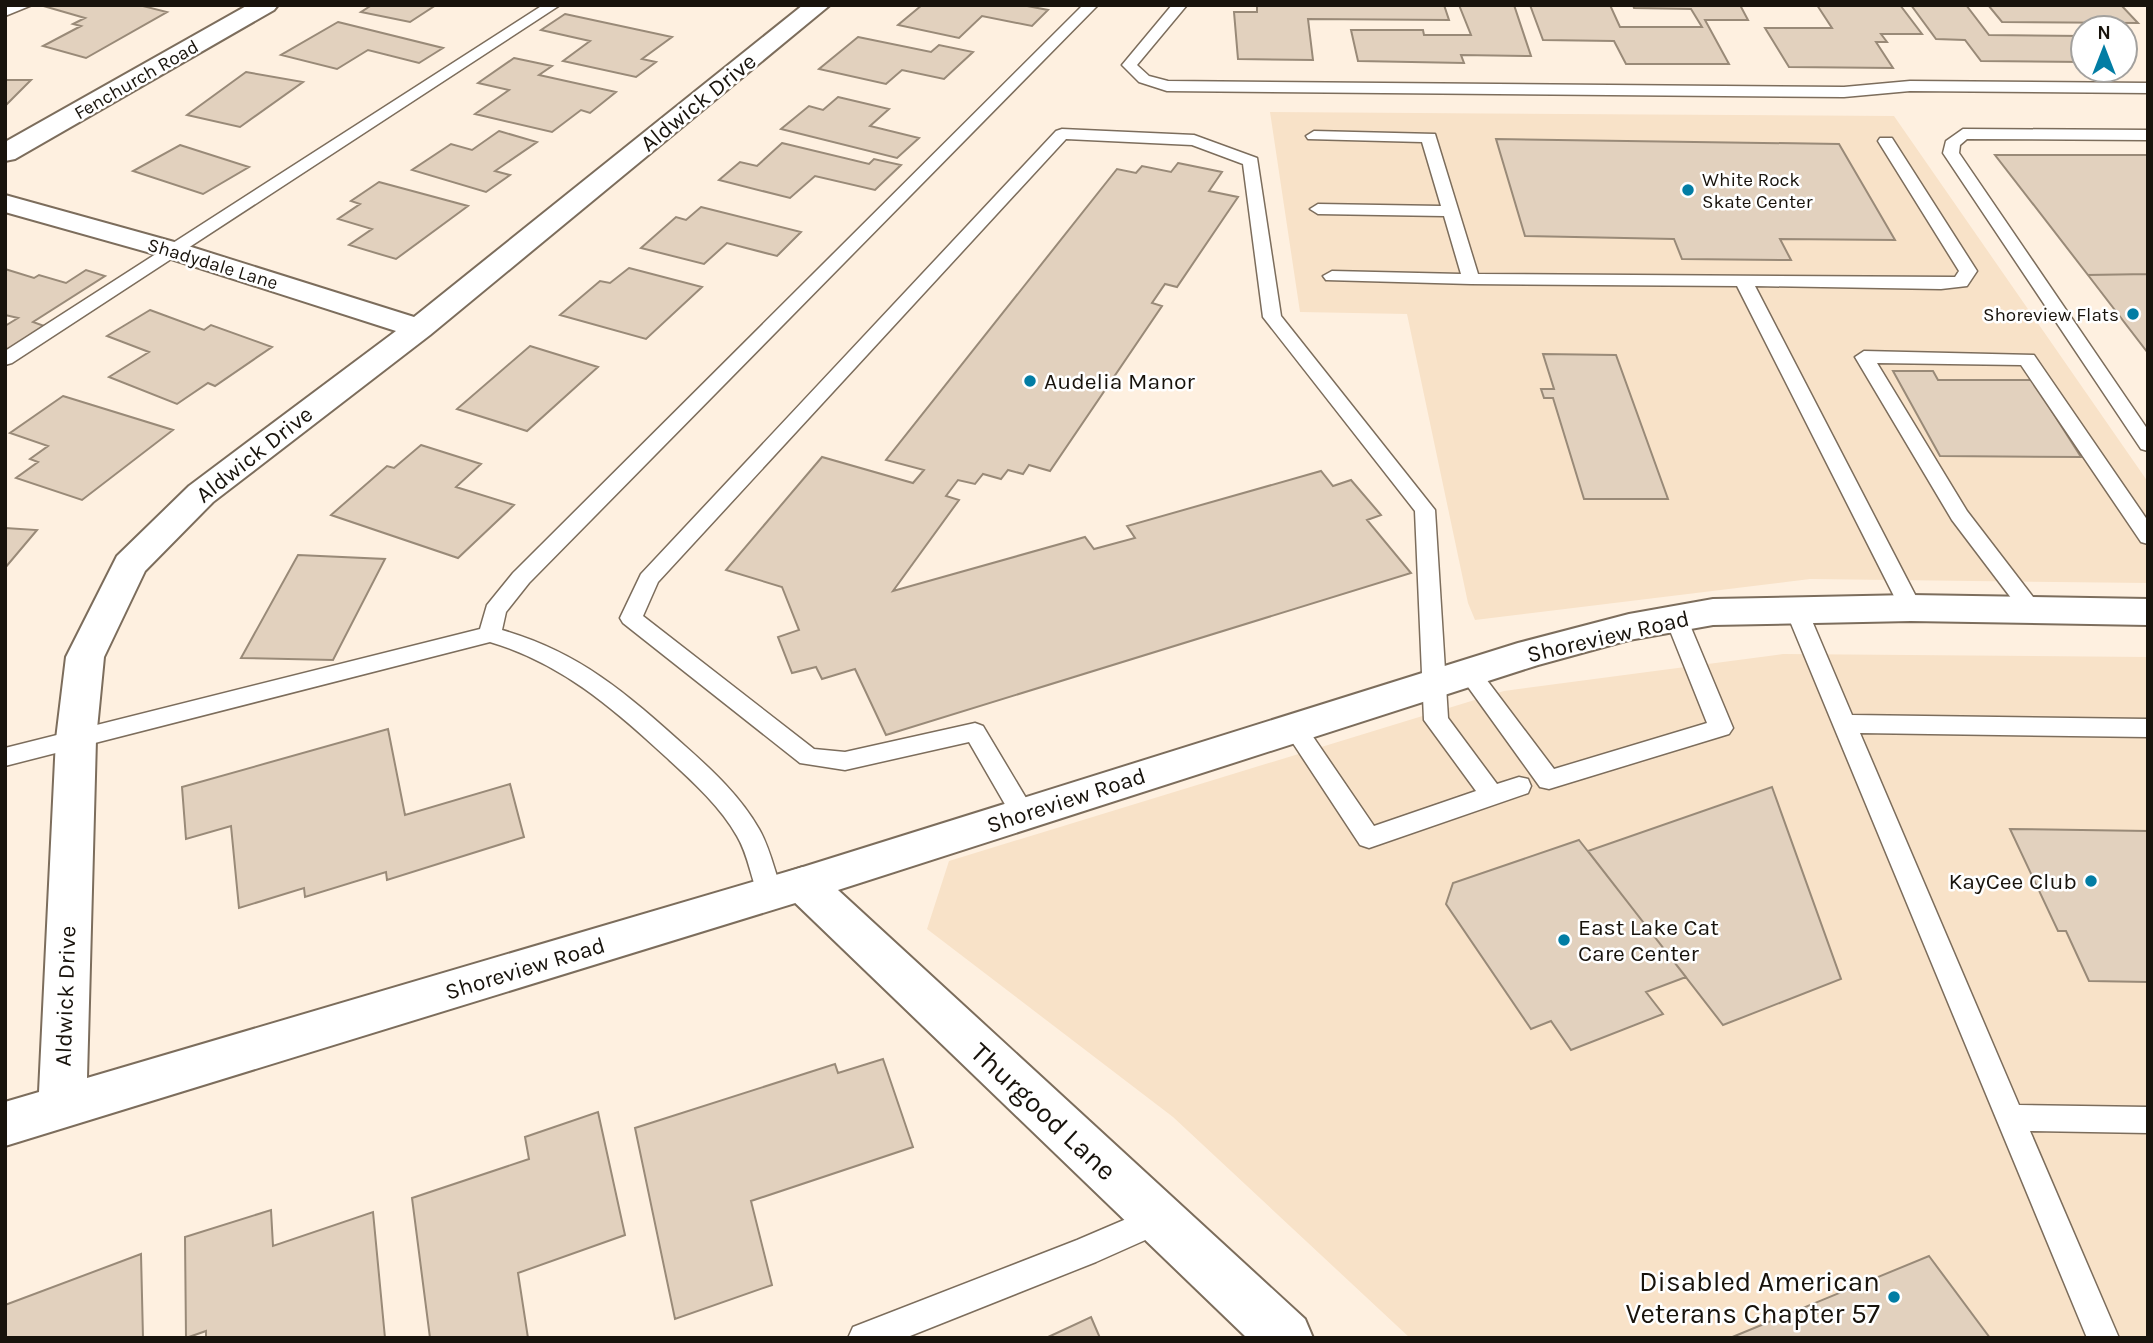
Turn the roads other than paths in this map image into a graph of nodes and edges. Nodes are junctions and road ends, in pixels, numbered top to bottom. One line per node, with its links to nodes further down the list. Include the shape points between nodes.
1 (25, 5): 7 (lane)
2 (266, 5): 12 (street, Fenchurch Road)
3 (553, 5): 16 (lane)
4 (818, 5): 20 (street, Aldwick Drive)
5 (1091, 5): 29 (lane, via 521,578 495,610)
6 (1180, 5): 8 (lane, via 1129,65 1144,79 1167,86 1678,91 1844,92 1910,86)
7 (5, 12)
8 (2148, 88)
9 (2148, 135): 22 (lane, via 1964,134 1952,144 1951,153)
10 (1314, 136): 15 (lane, via 1429,136)
11 (1886, 141): 19 (lane, via 1968,271 1961,282)
12 (5, 153)
13 (5, 203): 16 (street, Shadydale Lane)
14 (1318, 209): 15 (lane)
15 (1451, 211): 18 (lane)
16 (176, 251): 20 (street, Shadydale Lane); 21 (lane)
17 (1332, 276): 18 (lane)
18 (1471, 279): 19 (lane)
19 (1743, 281): 24 (lane)
20 (419, 328): 34 (street, Aldwick Drive, via 201,494 130,565 85,657)
21 (5, 359)
22 (2148, 445)
23 (2148, 537): 26 (lane, via 2027,359 1864,357 1959,515)
24 (1911, 608): 25 (street, Shoreview Road); 26 (street, Shoreview Road)
25 (1796, 609): 28 (street, Shoreview Road); 31 (lane)
26 (2032, 610): 27 (street, Shoreview Road)
27 (2148, 612)
28 (1676, 618): 30 (street, Shoreview Road, via 1629,626); 30 (lane, via 1721,728 1549,780)
29 (490, 634): 34 (lane); 39 (lane, via 531,646 570,666 626,706 701,775)
30 (1451, 678): 32 (street, Shoreview Road); 37 (lane, via 1436,720); 38 (lane, via 1425,510 1272,317 1251,161 1194,140 1062,134 649,579 631,618 808,757 845,761 975,732)
31 (1845, 724): 33 (lane); 41 (lane)
32 (1295, 728): 37 (lane, via 1369,838); 38 (street, Shoreview Road)
33 (2148, 728)
34 (76, 739): 35 (lane); 40 (street, Aldwick Drive)
35 (5, 757)
36 (1519, 786): 37 (lane)
37 (1492, 795)
38 (1023, 813): 39 (street, Shoreview Road)
39 (787, 889): 40 (street, Shoreview Road); 44 (street, Thurgood Lane)
40 (62, 1108): 43 (street, Shoreview Road)
41 (2010, 1118): 42 (lane); 47 (lane)
42 (2148, 1120)
43 (5, 1124)
44 (1159, 1219): 45 (lane); 46 (street, Thurgood Lane)
45 (864, 1338)
46 (1286, 1338)
47 (2103, 1338)

